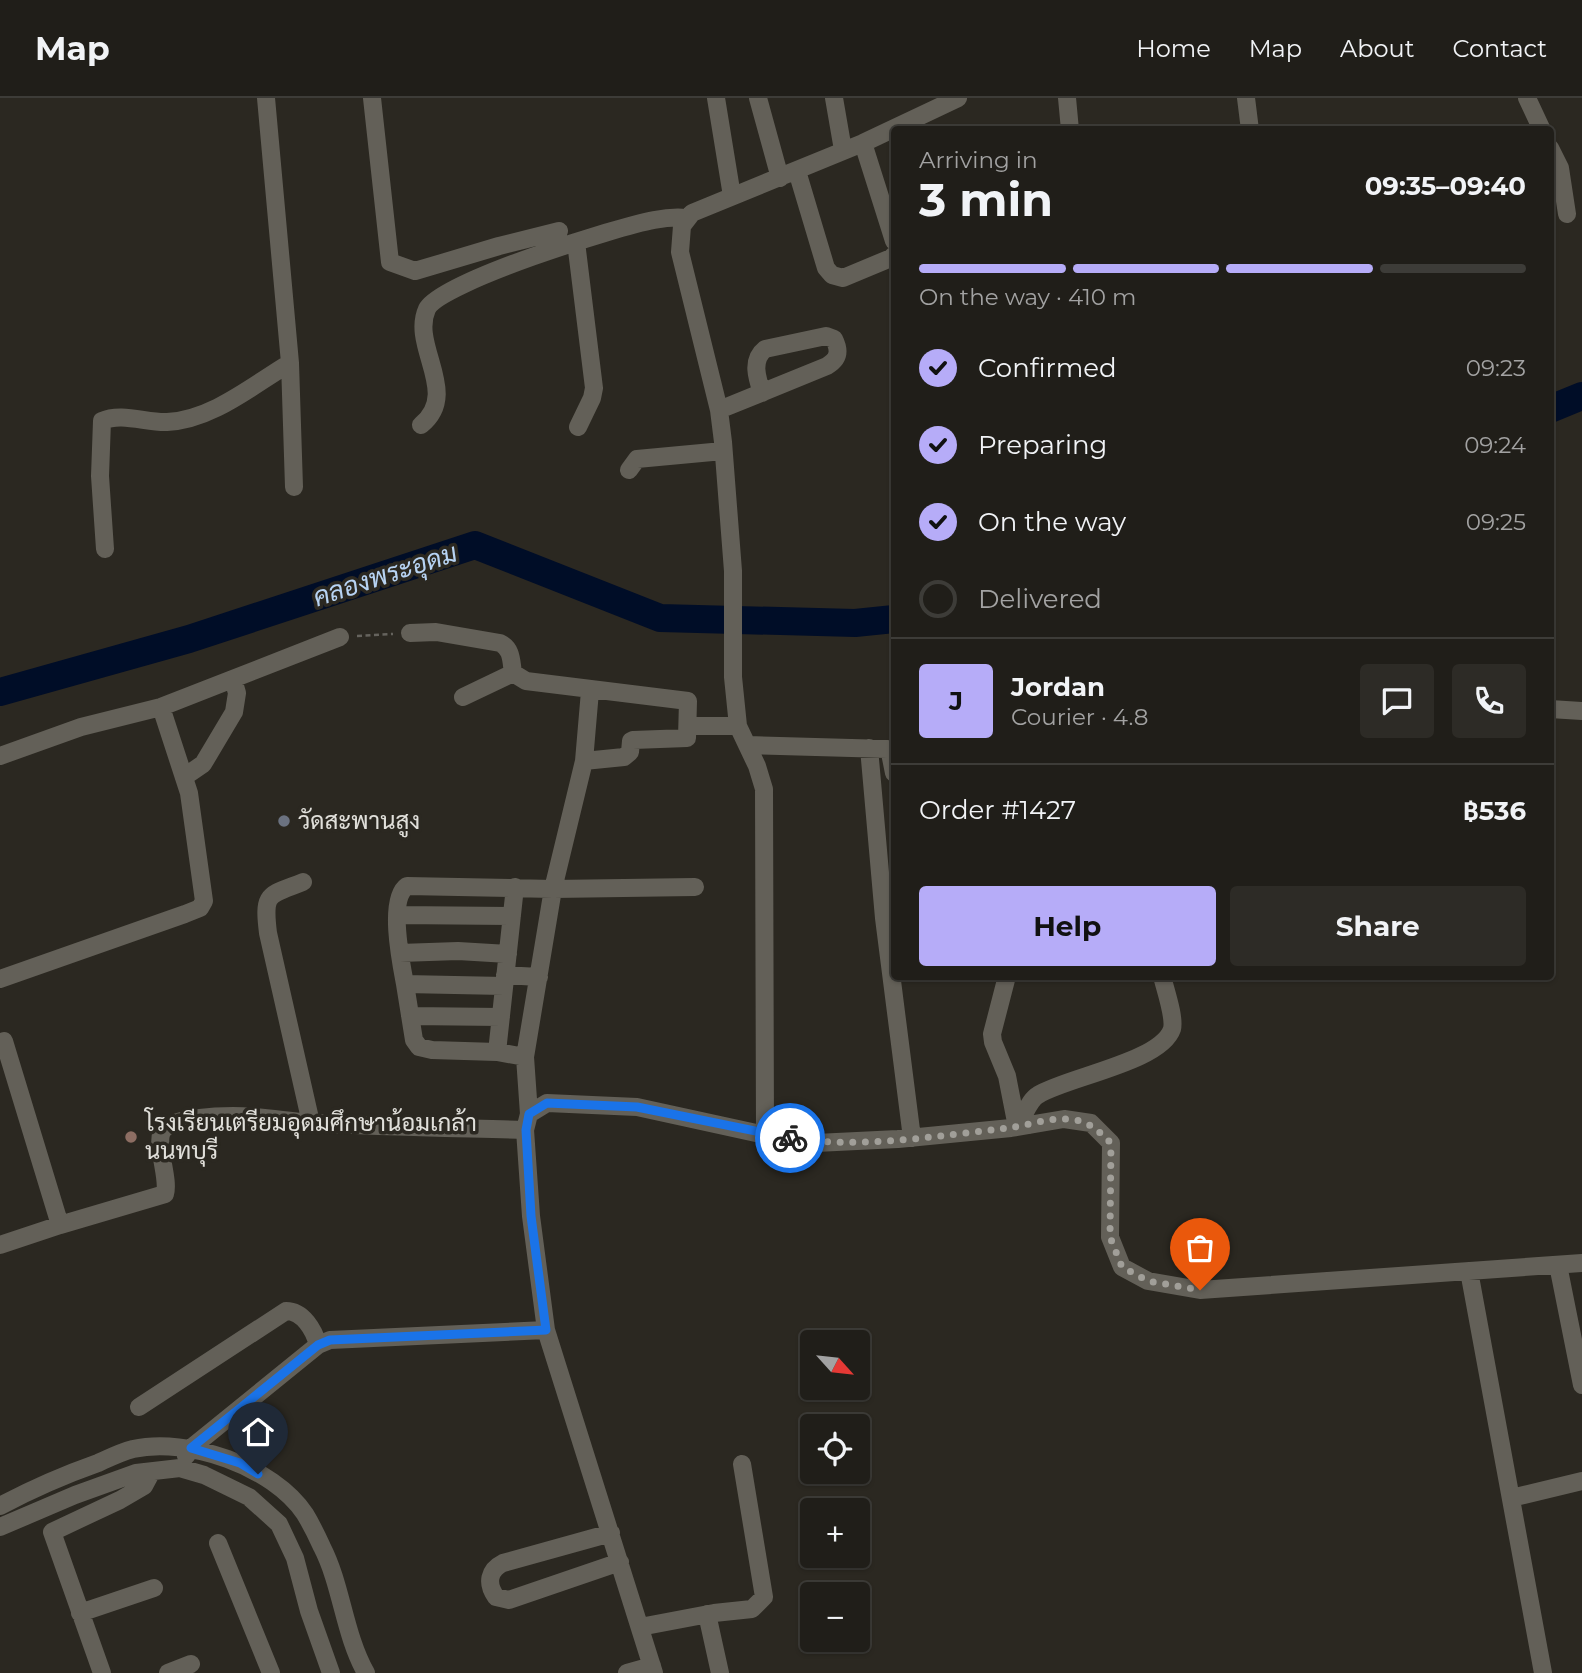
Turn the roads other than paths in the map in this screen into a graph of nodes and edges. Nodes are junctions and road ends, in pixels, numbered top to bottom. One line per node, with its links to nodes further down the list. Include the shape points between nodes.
1 (266, 98): 26 (street)
2 (372, 98): 22 (street, via 390,261 415,271)
3 (716, 98): 19 (street)
4 (758, 98): 18 (street)
5 (834, 98): 16 (street)
6 (958, 98): 10 (street)
7 (1067, 98): 11 (street)
8 (1246, 98): 12 (street)
9 (1527, 98): 13 (street)
10 (898, 126)
11 (1070, 126)
12 (1250, 126)
13 (1540, 126)
14 (891, 129): 15 (street)
15 (863, 142): 16 (street); 23 (street)
16 (843, 150): 18 (street)
17 (1554, 156): 20 (street)
18 (789, 175): 19 (street); 25 (street, via 832,275 843,278)
19 (732, 196): 21 (street)
20 (1567, 214)
21 (686, 218): 24 (street, via 652,220); 28 (street, via 681,234 682,263)
22 (559, 231)
23 (891, 231)
24 (576, 243): 29 (street, via 463,284 427,309 426,344 437,400 432,416); 30 (street, via 594,388)
25 (891, 258)
26 (290, 363): 33 (street); 34 (street, via 204,414 167,422 102,421)
27 (762, 393): 27 (street, via 834,362 838,358 834,339 826,336 765,349 756,364); 28 (street)
28 (719, 410): 31 (street)
29 (421, 425)
30 (578, 427)
31 (723, 451): 32 (street, via 637,459); 45 (street)
32 (629, 470)
33 (294, 487)
34 (105, 549)
35 (410, 633): 37 (street, via 436,632 500,643 510,652)
36 (340, 637): 38 (street)
37 (513, 673): 39 (street, via 526,681); 40 (street)
38 (233, 679): 41 (street); 51 (street, via 237,693 234,712 203,764)
39 (590, 691): 44 (street, via 685,700); 50 (street)
40 (463, 697)
41 (161, 707): 48 (street, via 81,727); 51 (street)
42 (1554, 709): 43 (street)
43 (1582, 711)
44 (689, 726): 45 (street); 50 (street, via 687,738 633,740 624,757)
45 (738, 726): 46 (street)
46 (748, 745): 47 (street); 76 (street, via 764,789)
47 (869, 748): 49 (street, via 887,749); 60 (street)
48 (0, 756)
49 (891, 758)
50 (584, 761): 55 (street)
51 (184, 777): 62 (street, via 204,901 200,908)
52 (303, 882): 74 (street, via 271,895 265,912)
53 (515, 887): 55 (street); 56 (street, via 407,886 400,895); 57 (street)
54 (695, 887): 55 (street)
55 (553, 889): 61 (street)
56 (397, 915): 57 (street); 58 (street)
57 (512, 916): 59 (street)
58 (400, 953): 59 (street); 67 (street)
59 (508, 954): 66 (street)
60 (891, 973)
61 (539, 978): 66 (street); 72 (street)
62 (0, 979)
63 (892, 980): 77 (street)
64 (1006, 980): 75 (street, via 992,1034)
65 (1163, 980): 75 (street, via 1172,1025 1165,1040 1110,1068 1037,1095 1023,1116)
66 (505, 981): 67 (street); 69 (street)
67 (405, 984): 68 (street)
68 (410, 1016): 69 (street); 71 (street, via 419,1047)
69 (501, 1017): 71 (street)
70 (4, 1041): 78 (street)
71 (497, 1052): 72 (street)
72 (525, 1057): 73 (street)
73 (527, 1122): 74 (street); 76 (street, via 547,1103 637,1107); 83 (street, via 531,1216)
74 (311, 1123): 78 (street, via 233,1116 177,1122 161,1133 165,1194)
75 (1023, 1126): 77 (street); 82 (street, via 1064,1119 1091,1124 1111,1143 1110,1237 1122,1267 1148,1281 1200,1290)
76 (765, 1135): 77 (street, via 816,1143)
77 (912, 1138)
78 (60, 1225): 79 (street)
79 (0, 1245)
80 (1582, 1263): 81 (street)
81 (1558, 1265): 82 (street); 85 (street)
82 (1469, 1271): 92 (street)
83 (546, 1330): 84 (street, via 330,1340); 97 (street)
84 (318, 1345): 86 (street, via 315,1333 298,1313 286,1311); 87 (street)
85 (1582, 1385)
86 (139, 1407)
87 (191, 1448): 89 (street); 93 (street, via 133,1450 45,1482); 110 (street, via 240,1463 276,1485 304,1512 324,1550)
88 (742, 1464): 102 (street, via 764,1597 752,1609)
89 (180, 1468): 90 (street); 109 (street, via 249,1497 279,1524 295,1558)
90 (151, 1473): 94 (street, via 136,1473); 96 (street, via 144,1486)
91 (1582, 1481): 92 (street)
92 (1511, 1498): 113 (street)
93 (0, 1506)
94 (44, 1508): 95 (street); 96 (street)
95 (0, 1527)
96 (52, 1532): 101 (street)
97 (611, 1533): 99 (street); 99 (street, via 503,1563 491,1573 491,1588 496,1597 509,1600)
98 (218, 1544): 108 (street)
99 (620, 1562): 103 (street)
100 (154, 1588): 101 (street)
101 (80, 1613): 106 (street)
102 (707, 1614): 103 (street); 112 (street)
103 (640, 1627): 105 (street)
104 (191, 1664): 107 (street)
105 (653, 1670): 111 (street)
106 (102, 1673)
107 (168, 1673)
108 (271, 1673)
109 (331, 1673)
110 (366, 1673)
111 (627, 1673)
112 (720, 1673)
113 (1543, 1673)

